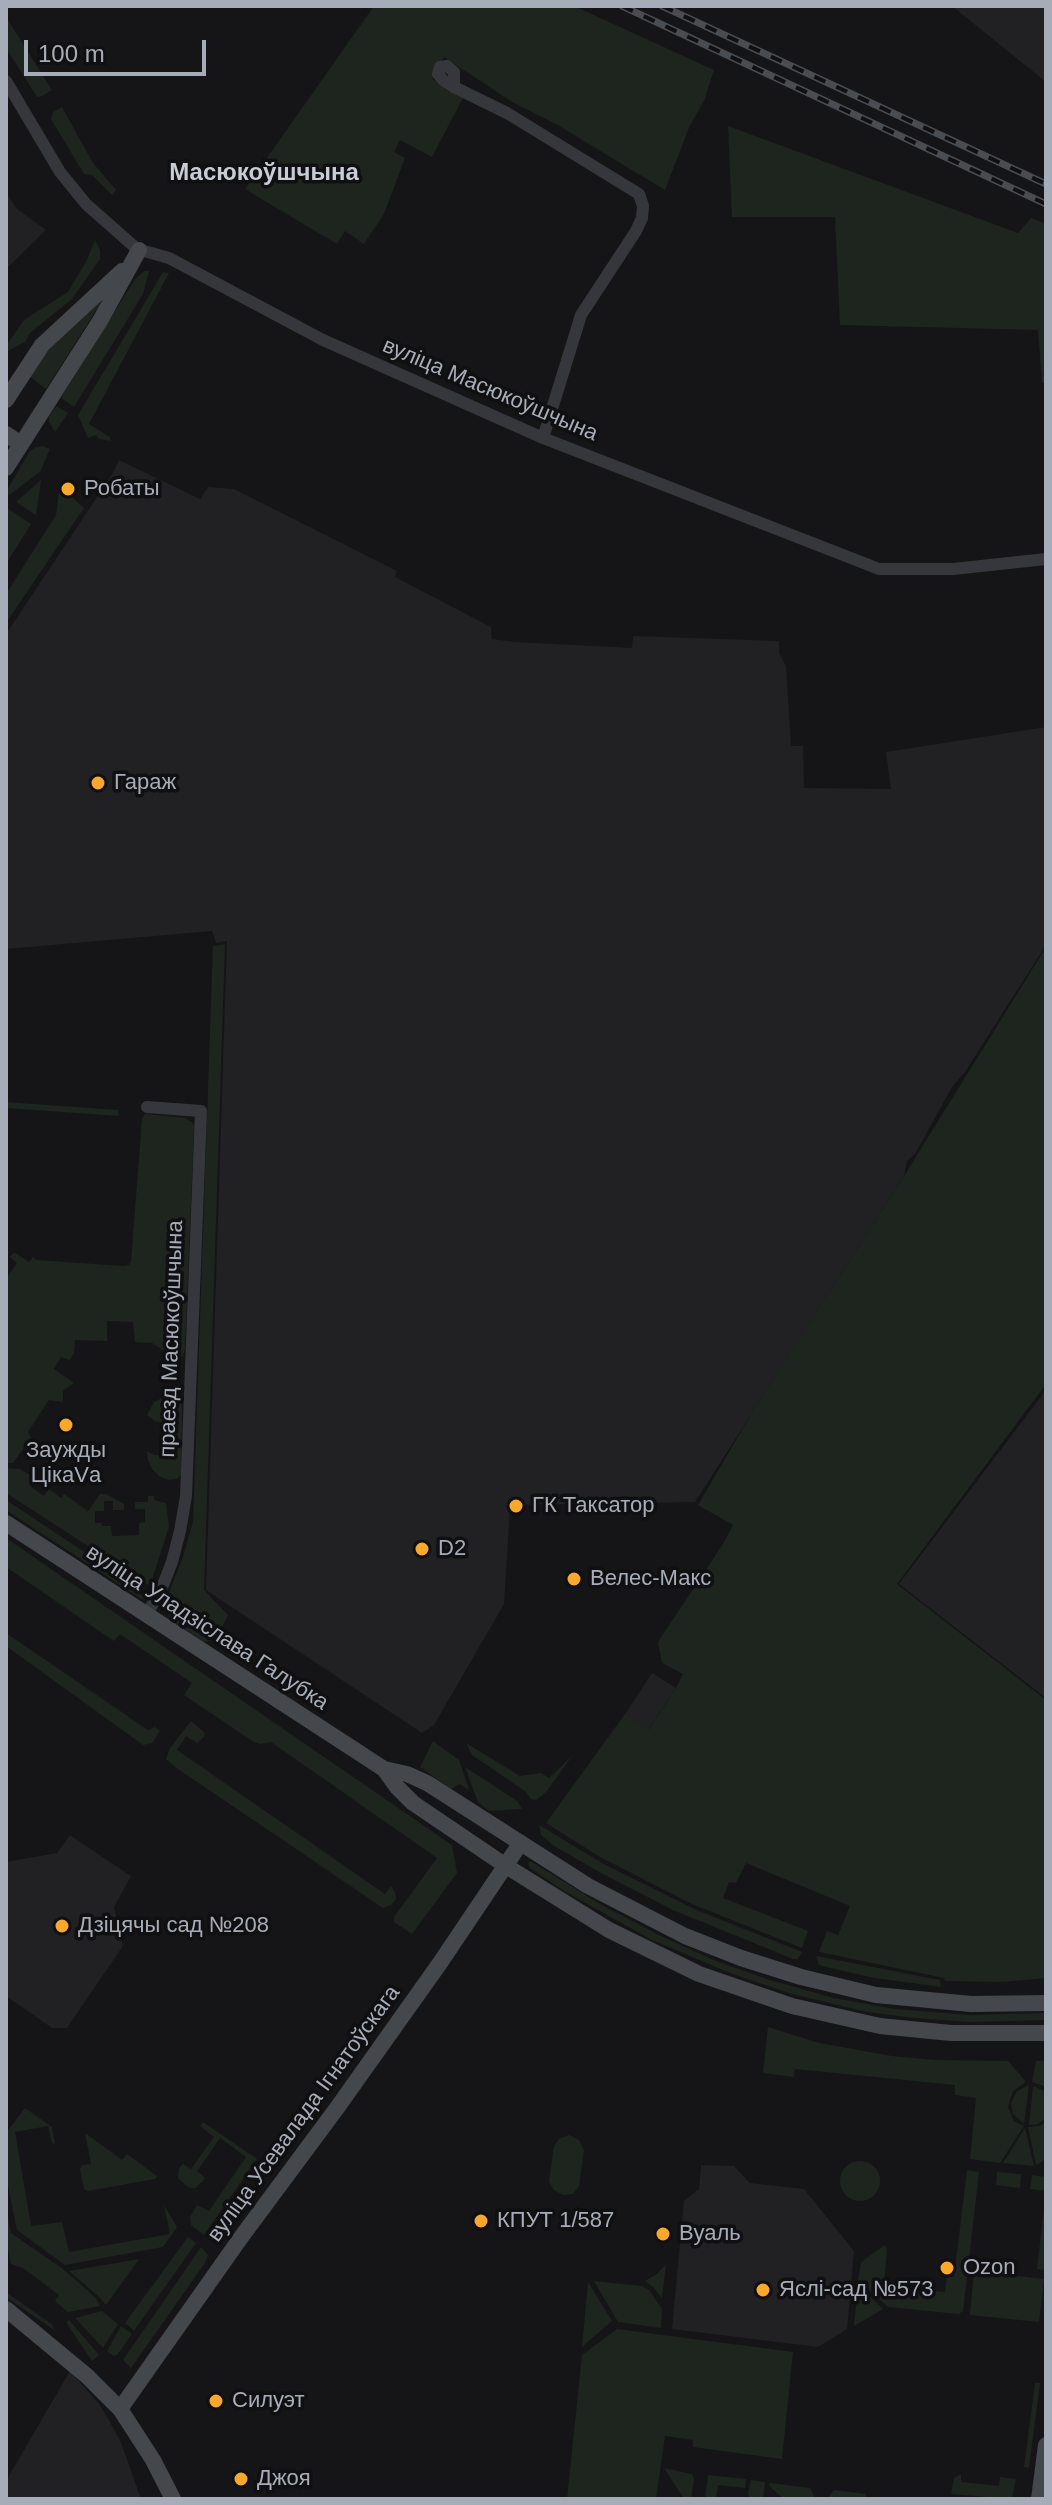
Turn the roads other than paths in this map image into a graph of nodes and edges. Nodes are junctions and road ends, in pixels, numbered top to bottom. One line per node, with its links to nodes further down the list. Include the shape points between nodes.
1 (6, 81): 3 (street, вуліца Масюкоўшчына, via 60,172)
2 (454, 87): 6 (street, via 507,113 639,194 643,206 636,231 581,315)
3 (135, 256): 4 (main road, via 42,345); 6 (street, вуліца Масюкоўшчына, via 169,258 323,340); 7 (main road)
4 (6, 400)
5 (6, 434): 7 (main road)
6 (543, 438): 9 (street, вуліца Масюкоўшчына, via 879,569 953,569)
7 (21, 444): 8 (main road)
8 (6, 468)
9 (1046, 559)
10 (147, 1107): 12 (street, праезд Масюкоўшчына, via 201,1111 186,1496 169,1571)
11 (6, 1523): 12 (main road, вуліца Уладзіслава Галубка)
12 (146, 1614): 13 (main road, вуліца Уладзіслава Галубка)
13 (384, 1769): 14 (main road, вуліца Уладзіслава Галубка, via 427,1783); 15 (main road, вуліца Уладзіслава Галубка, via 413,1803)
14 (520, 1844): 15 (main road, вуліца Усевалада Ігнатоўскага); 16 (main road, вуліца Уладзіслава Галубка, via 653,1921 713,1948 801,1977 903,1998)
15 (506, 1866): 17 (main road, вуліца Уладзіслава Галубка, via 658,1955 792,2006 921,2031); 19 (main road, вуліца Усевалада Ігнатоўскага)
16 (1046, 2003)
17 (1046, 2033)
18 (6, 2309): 19 (main road)
19 (120, 2409): 21 (main road)
20 (1046, 2445): 22 (main road)
21 (173, 2499)
22 (1039, 2499)

